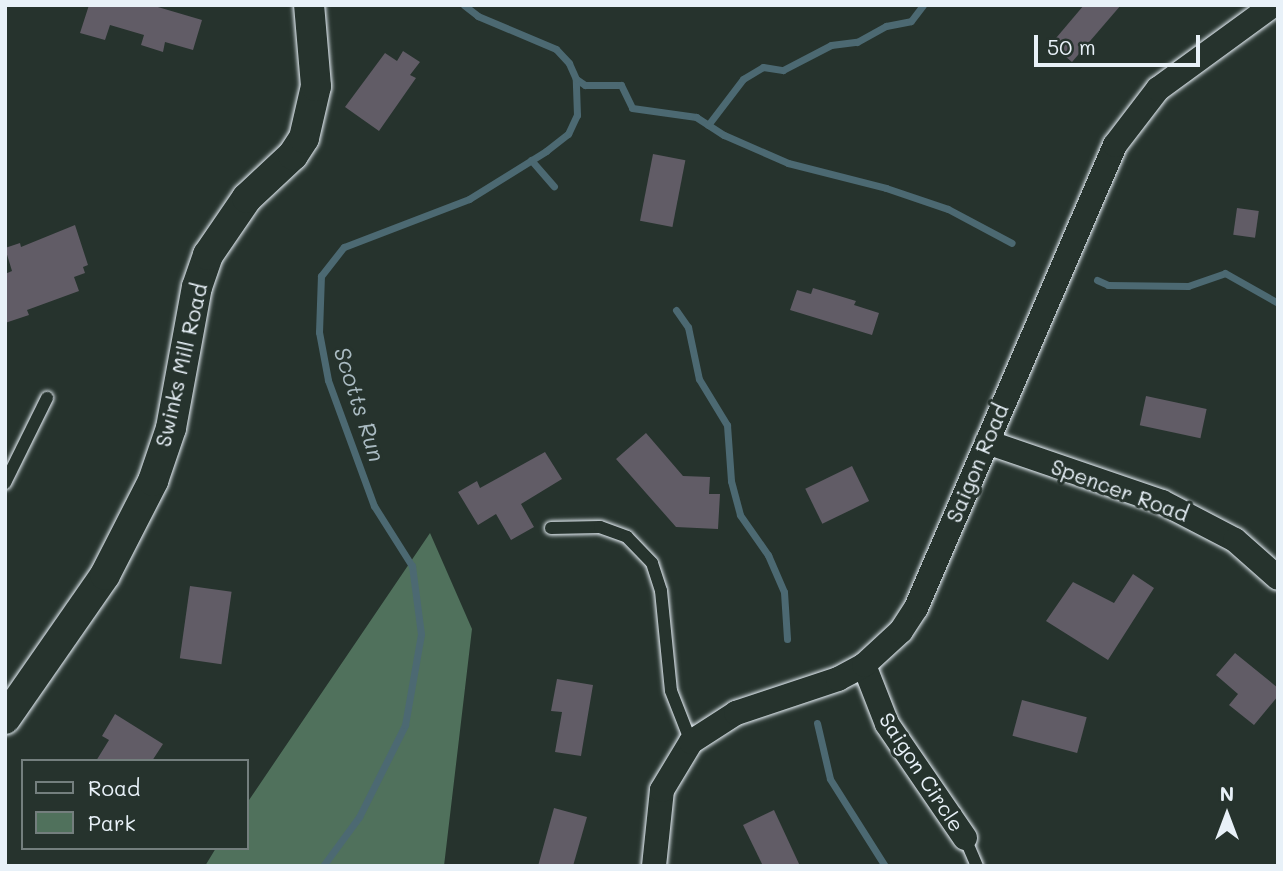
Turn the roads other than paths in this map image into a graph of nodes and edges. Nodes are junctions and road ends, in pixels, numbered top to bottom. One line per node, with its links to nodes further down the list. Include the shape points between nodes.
1 (309, 5): 9 (street, Swinks Mill Road, via 316,86 304,138 293,155 247,198 208,256 197,287 171,428 153,481 105,575)
2 (1273, 5): 4 (street, Saigon Road, via 1184,68 1135,114 1115,145 1080,221)
3 (47, 398): 5 (lane)
4 (987, 442): 7 (street, Spencer Road, via 1162,502 1236,540); 8 (street, Saigon Road, via 916,608 901,631)
5 (5, 483)
6 (551, 528): 10 (lane, via 600,527 627,537 652,563 661,591 670,691)
7 (1278, 578)
8 (864, 665): 10 (street, Saigon Road, via 838,679 736,713); 11 (street, Saigon Circle, via 887,724)
9 (8, 710)
10 (691, 742): 12 (street, Saigon Road, via 663,790)
11 (965, 838): 13 (lane)
12 (654, 866)
13 (977, 866)

